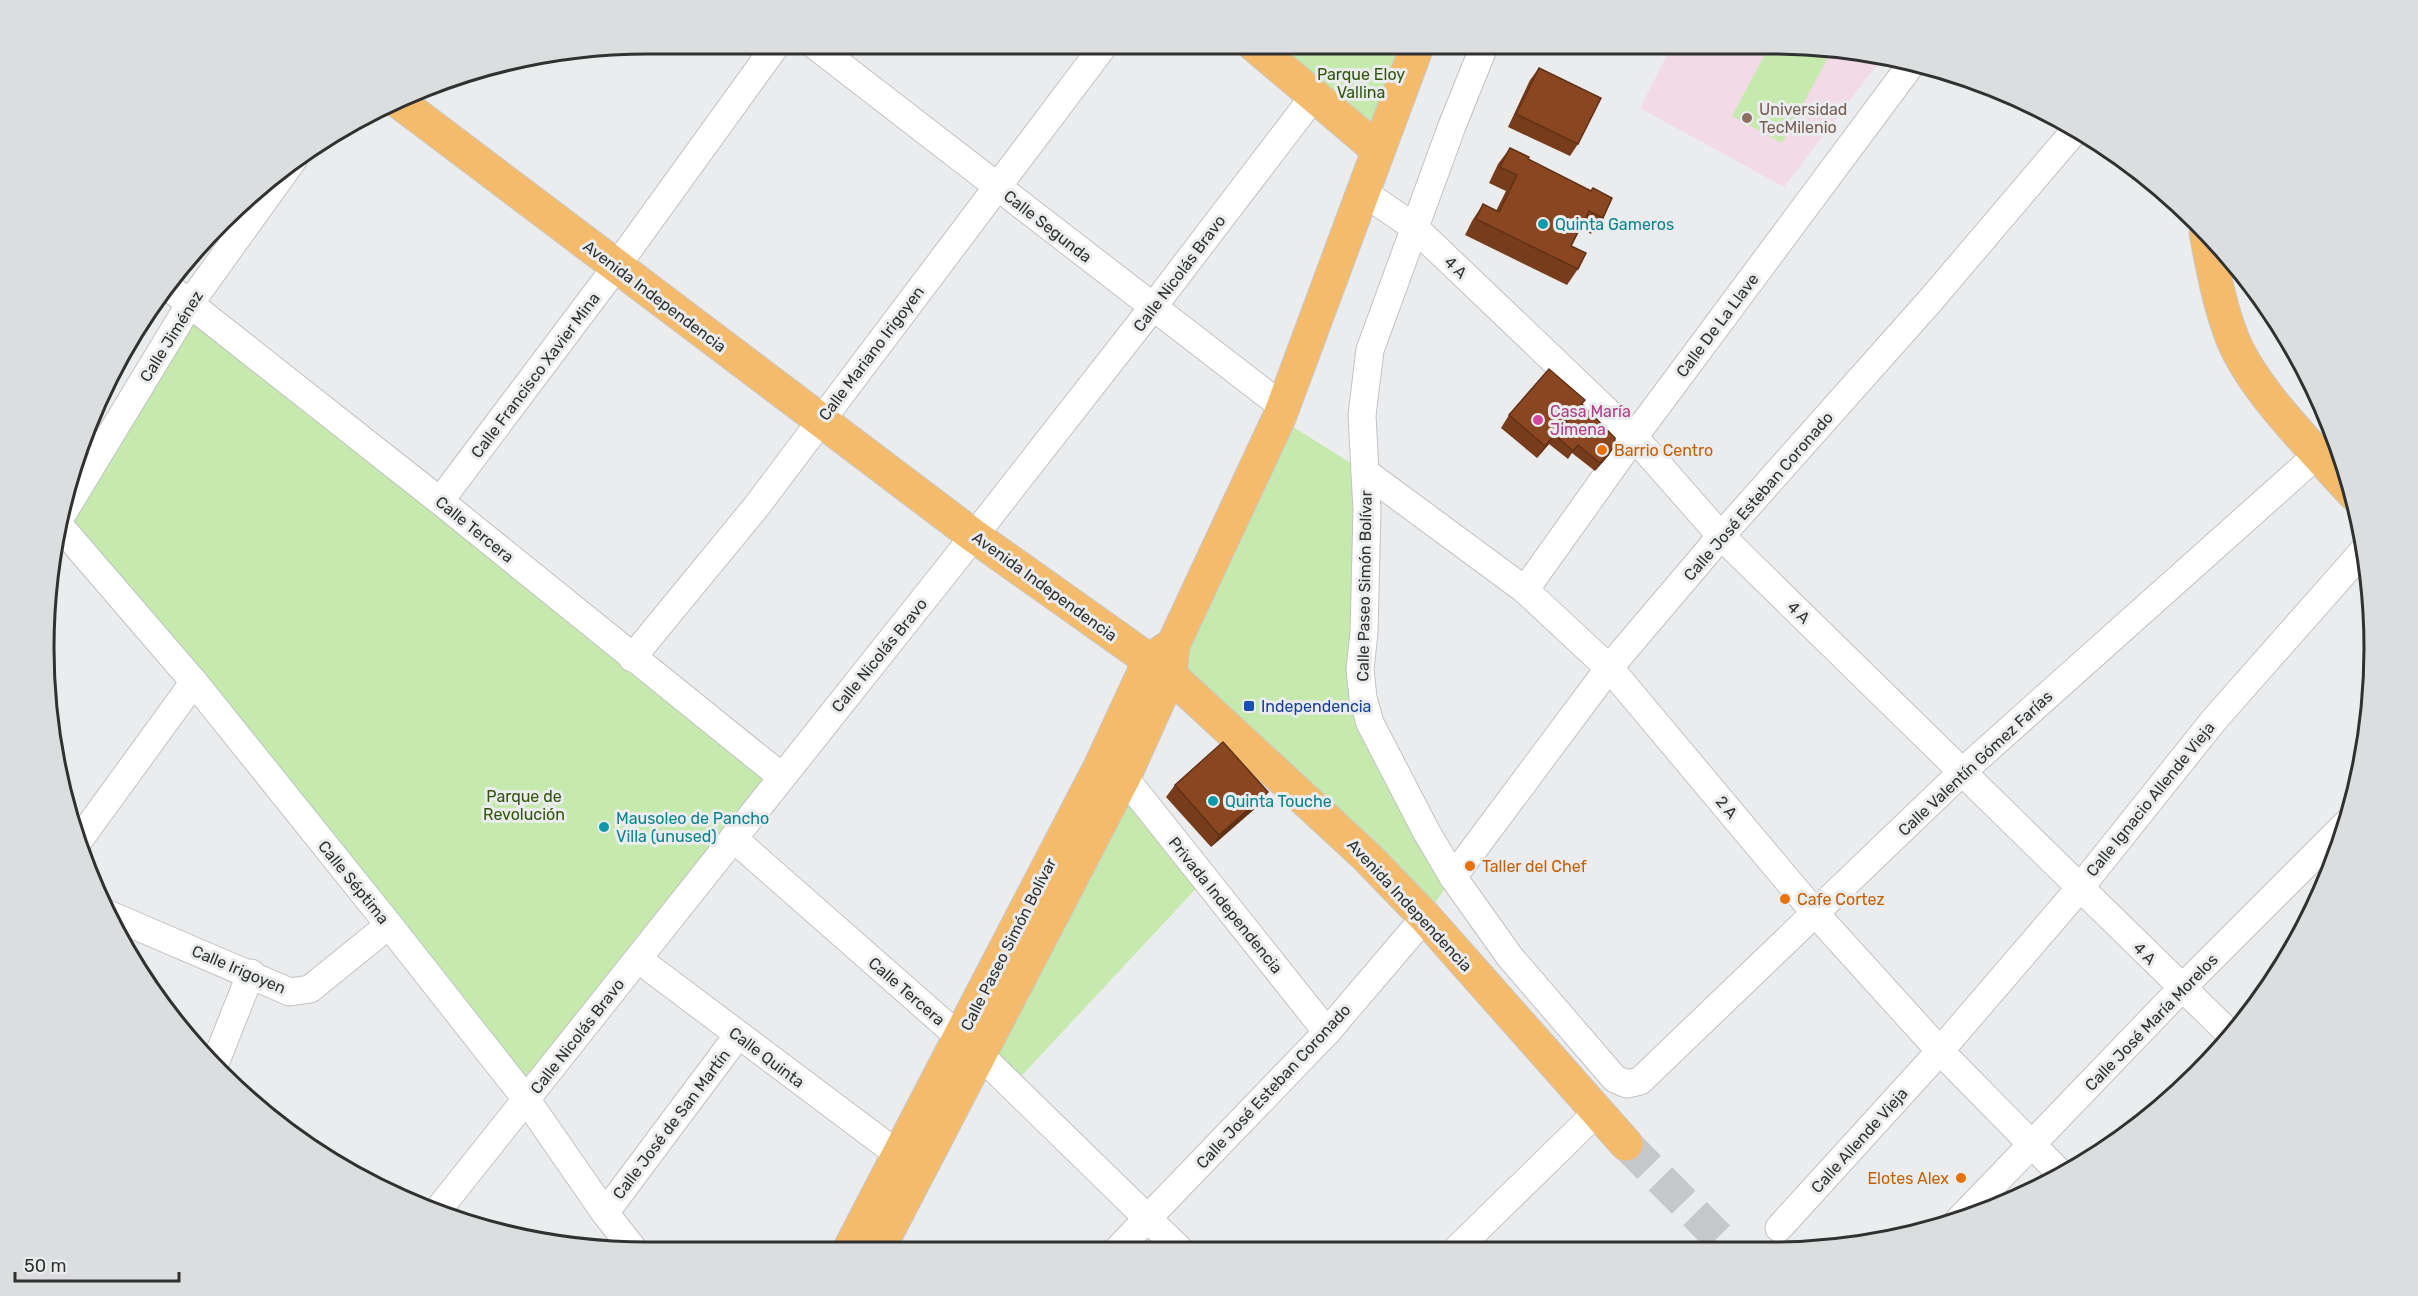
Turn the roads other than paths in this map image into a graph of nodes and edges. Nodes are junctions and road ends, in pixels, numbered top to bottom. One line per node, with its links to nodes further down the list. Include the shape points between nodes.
1 (770, 54): 17 (street, Calle Francisco Xavier Mina)
2 (826, 54): 12 (street, Calle Segunda)
3 (1097, 54): 12 (street, Calle Mariano Irigoyen)
4 (1265, 54): 8 (main road)
5 (1414, 54): 11 (main road, Calle Paseo Simón Bolívar)
6 (1481, 54): 15 (street, Calle Paseo Simón Bolívar)
7 (1907, 70): 23 (street, Calle De La Llave)
8 (1314, 96): 11 (main road); 20 (street, Calle Nicolás Bravo)
9 (405, 106): 17 (main road, Avenida Independencia)
10 (2070, 136): 31 (street, Calle José Esteban Coronado)
11 (1378, 150): 14 (main road, Calle Paseo Simón Bolívar)
12 (996, 186): 20 (street, Calle Segunda); 22 (street, Calle Mariano Irigoyen)
13 (272, 188): 19 (street, Calle Jiménez)
14 (1363, 192): 15 (street, 4 A); 21 (main road, Calle Paseo Simón Bolívar)
15 (1414, 227): 23 (street, 4 A); 25 (street, Calle Paseo Simón Bolívar, via 1370,350 1362,415)
16 (2209, 247): 24 (main road, via 2215,284 2234,341 2262,389)
17 (616, 267): 22 (main road, Avenida Independencia); 28 (street, Calle Francisco Xavier Mina)
18 (174, 291): 19 (street, Calle Tercera)
19 (191, 303): 27 (street, Calle Jiménez); 28 (street, Calle Tercera)
20 (1153, 307): 21 (street, Calle Segunda); 30 (street, Calle Nicolás Bravo)
21 (1283, 407): 35 (main road, Calle Paseo Simón Bolívar)
22 (821, 421): 30 (main road, Avenida Independencia); 34 (street, Calle Mariano Irigoyen)
23 (1634, 437): 31 (street, 4 A); 33 (street, Calle De La Llave)
24 (2318, 454): 26 (main road); 38 (street, Calle Valentín Gómez Farías)
25 (1365, 472): 33 (street, 2 A); 44 (street, Calle Paseo Simón Bolívar, via 1360,669 1364,703 1380,743)
26 (2338, 477)
27 (74, 496)
28 (440, 501): 34 (street, Calle Tercera)
29 (65, 532): 37 (street, Calle Séptima)
30 (974, 536): 35 (main road, Avenida Independencia); 39 (street, Calle Nicolás Bravo)
31 (1722, 536): 36 (street, Calle José Esteban Coronado); 38 (street, 4 A)
32 (2357, 558): 45 (street, Calle Ignacio Allende Vieja, via 2214,720)
33 (1525, 590): 36 (street, 2 A)
34 (632, 658): 39 (street, Calle Tercera)
35 (1164, 660): 40 (main road, Calle Paseo Simón Bolívar); 47 (main road, Avenida Independencia); 56 (main road, Calle Paseo Simón Bolívar, via 1100,767)
36 (1609, 668): 44 (street, Calle José Esteban Coronado); 46 (street, 2 A)
37 (194, 682): 41 (street); 49 (street, Calle Séptima)
38 (1962, 772): 45 (street, 4 A); 46 (street, Calle Valentín Gómez Farías)
39 (782, 777): 42 (street, Calle Nicolás Bravo)
40 (1124, 777): 54 (street, Privada Independencia); 56 (main road, Calle Paseo Simón Bolívar)
41 (84, 833)
42 (733, 838): 50 (street, Calle Nicolás Bravo); 56 (street, Calle Tercera)
43 (2332, 838): 52 (street, Calle José María Morelos)
44 (1453, 877): 59 (street, Calle Paseo Simón Bolívar, via 1510,957 1615,1079 1627,1084)
45 (2079, 889): 52 (street, 4 A); 57 (street, Calle Ignacio Allende Vieja)
46 (1815, 913): 57 (street, 2 A); 59 (street, Calle Valentín Gómez Farías)
47 (1425, 917): 54 (street, Calle José Esteban Coronado); 61 (main road, Avenida Independencia)
48 (119, 919): 51 (street, Calle Irigoyen)
49 (389, 925): 51 (street, Calle Irigoyen, via 310,989 290,992); 60 (street, Calle Séptima)
50 (638, 959): 55 (street, Calle Quinta); 60 (street, Calle Nicolás Bravo)
51 (251, 973): 58 (street)
52 (2181, 989): 53 (street, 4 A); 63 (street, Calle José María Morelos)
53 (2225, 1030)
54 (1327, 1032): 69 (street, Calle José Esteban Coronado)
55 (738, 1035): 64 (street, Calle Quinta); 68 (street, Calle José de San Martín)
56 (971, 1047): 64 (main road, Calle Paseo Simón Bolívar); 69 (street, Calle Tercera)
57 (1940, 1051): 63 (street, 2 A); 70 (street, Calle Allende Vieja)
58 (218, 1057)
59 (1640, 1081)
60 (526, 1100): 66 (street, Calle Nicolás Bravo); 68 (street, Calle Séptima)
61 (1597, 1112): 62 (main road, Avenida Independencia); 76 (street)
62 (1626, 1144)
63 (2033, 1145): 65 (street, 2 A); 67 (street, Calle José María Morelos)
64 (908, 1162): 72 (main road, Calle Paseo Simón Bolívar); 73 (main road, Calle Paseo Simón Bolívar)
65 (2056, 1168)
66 (442, 1205)
67 (1973, 1206)
68 (605, 1213): 71 (street, Calle Séptima)
69 (1148, 1218): 74 (street, Calle José Esteban Coronado); 75 (street, Calle Tercera)
70 (1779, 1228)
71 (627, 1241)
72 (855, 1242)
73 (882, 1242)
74 (1125, 1242)
75 (1171, 1242)
76 (1464, 1242)

